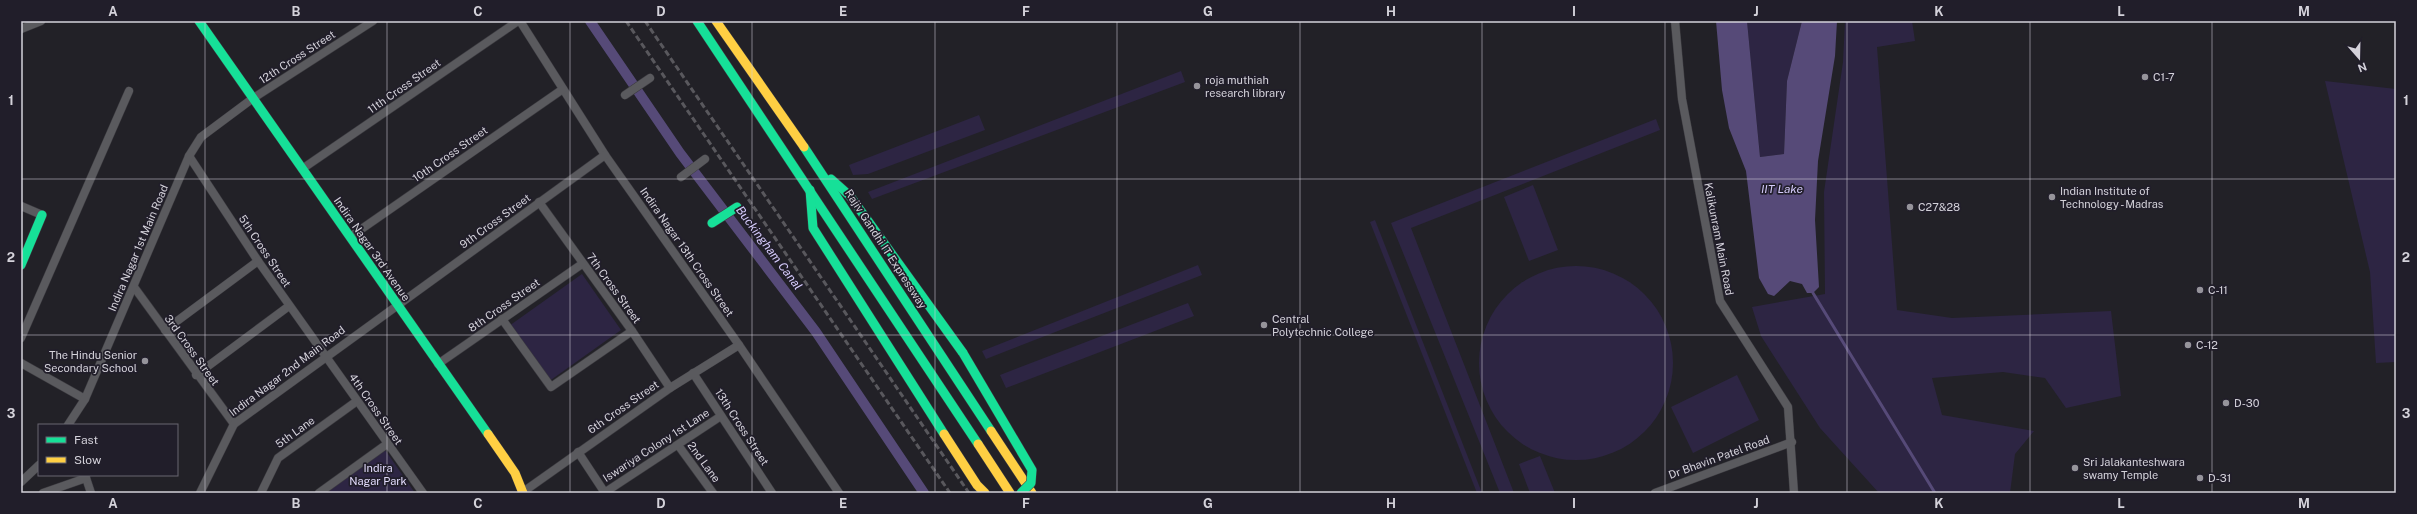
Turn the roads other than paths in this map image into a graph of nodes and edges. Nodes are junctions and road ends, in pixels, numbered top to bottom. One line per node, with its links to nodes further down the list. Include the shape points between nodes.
1 (41, 21): 8 (street)
2 (373, 21): 13 (street, 12th Cross Street)
3 (519, 21): 10 (street, Indira Nagar 13th Cross Street); 18 (street, 11th Cross Street)
4 (697, 21): 20 (main road)
5 (716, 21): 17 (main road, Rajiv Gandhi IT Expressway)
6 (1675, 21): 49 (street, Kalikunram Main Road, via 1682,99 1720,301 1788,407)
7 (204, 23): 13 (main road, Indira Nagar 3rd Avenue)
8 (21, 29)
9 (650, 78): 12 (street)
10 (563, 89): 14 (street, Indira Nagar 13th Cross Street); 26 (street, 10th Cross Street)
11 (129, 91): 36 (street)
12 (625, 95)
13 (252, 99): 15 (street, Indira Nagar 1st Main Road, via 201,137); 18 (main road, Indira Nagar 3rd Avenue)
14 (605, 154): 21 (street, 9th Cross Street); 37 (street, Indira Nagar 13th Cross Street)
15 (189, 156): 27 (street, 5th Cross Street); 30 (street, Indira Nagar 1st Main Road)
16 (705, 159): 19 (street)
17 (818, 167): 69 (main road, bridge, via 850,196 963,353 1032,470 1032,483); 70 (main road, Rajiv Gandhi IT Expressway)
18 (302, 169): 26 (main road, Indira Nagar 3rd Avenue)
19 (681, 176)
20 (810, 188): 67 (main road, via 813,228); 68 (main road, via 869,282)
21 (539, 202): 28 (street, 7th Cross Street); 31 (street, 9th Cross Street)
22 (21, 206): 24 (street)
23 (737, 207): 25 (main road)
24 (42, 215): 29 (main road)
25 (712, 223)
26 (350, 237): 31 (main road, Indira Nagar 3rd Avenue)
27 (258, 261): 32 (street, 5th Cross Street); 34 (street)
28 (582, 264): 33 (street, 8th Cross Street); 35 (street, 7th Cross Street)
29 (21, 265)
30 (134, 287): 34 (street, 3rd Cross Street); 44 (street, Indira Nagar 1st Main Road)
31 (397, 305): 38 (street, Indira Nagar 2nd Main Road); 40 (main road, Indira Nagar 3rd Avenue)
32 (289, 306): 38 (street, 5th Cross Street); 42 (street)
33 (502, 319): 35 (street, via 551,387); 40 (street, 8th Cross Street)
34 (165, 330): 42 (street, 3rd Cross Street)
35 (632, 331): 43 (street, 7th Cross Street)
36 (21, 338)
37 (739, 345): 41 (street, 6th Cross Street); 66 (street, Indira Nagar 13th Cross Street)
38 (325, 356): 45 (street, 4th Cross Street); 48 (street, Indira Nagar 2nd Main Road)
39 (21, 362): 44 (street)
40 (438, 364): 56 (main road, Indira Nagar 3rd Avenue, via 515,473)
41 (694, 373): 43 (street, 6th Cross Street); 46 (street, 13th Cross Street)
42 (196, 375): 48 (street, 3rd Cross Street)
43 (670, 388): 52 (street, 6th Cross Street)
44 (85, 398): 47 (street, Indira Nagar 1st Main Road)
45 (357, 401): 50 (street, 4th Cross Street); 60 (street, 5th Lane, via 278,458)
46 (721, 416): 51 (street, Iswariya Colony 1st Lane); 65 (street, 13th Cross Street)
47 (69, 424)
48 (234, 424): 59 (street, Indira Nagar 2nd Main Road)
49 (1792, 442): 71 (street, Dr Bhavin Patel Road); 72 (street, Kalikunram Main Road)
50 (387, 444): 61 (street); 62 (street, 4th Cross Street)
51 (678, 444): 63 (street, Iswariya Colony 1st Lane); 64 (street, 2nd Lane)
52 (578, 452): 56 (street, 6th Cross Street); 63 (street)
53 (38, 466): 55 (street)
54 (86, 476): 57 (street); 58 (street)
55 (21, 482)
56 (523, 492)
57 (43, 493)
58 (91, 493)
59 (200, 493)
60 (261, 493)
61 (319, 493)
62 (422, 493)
63 (605, 493)
64 (713, 493)
65 (772, 493)
66 (839, 493)
67 (985, 493)
68 (1010, 493)
69 (1021, 493)
70 (1032, 493)
71 (1655, 493)
72 (1794, 493)

